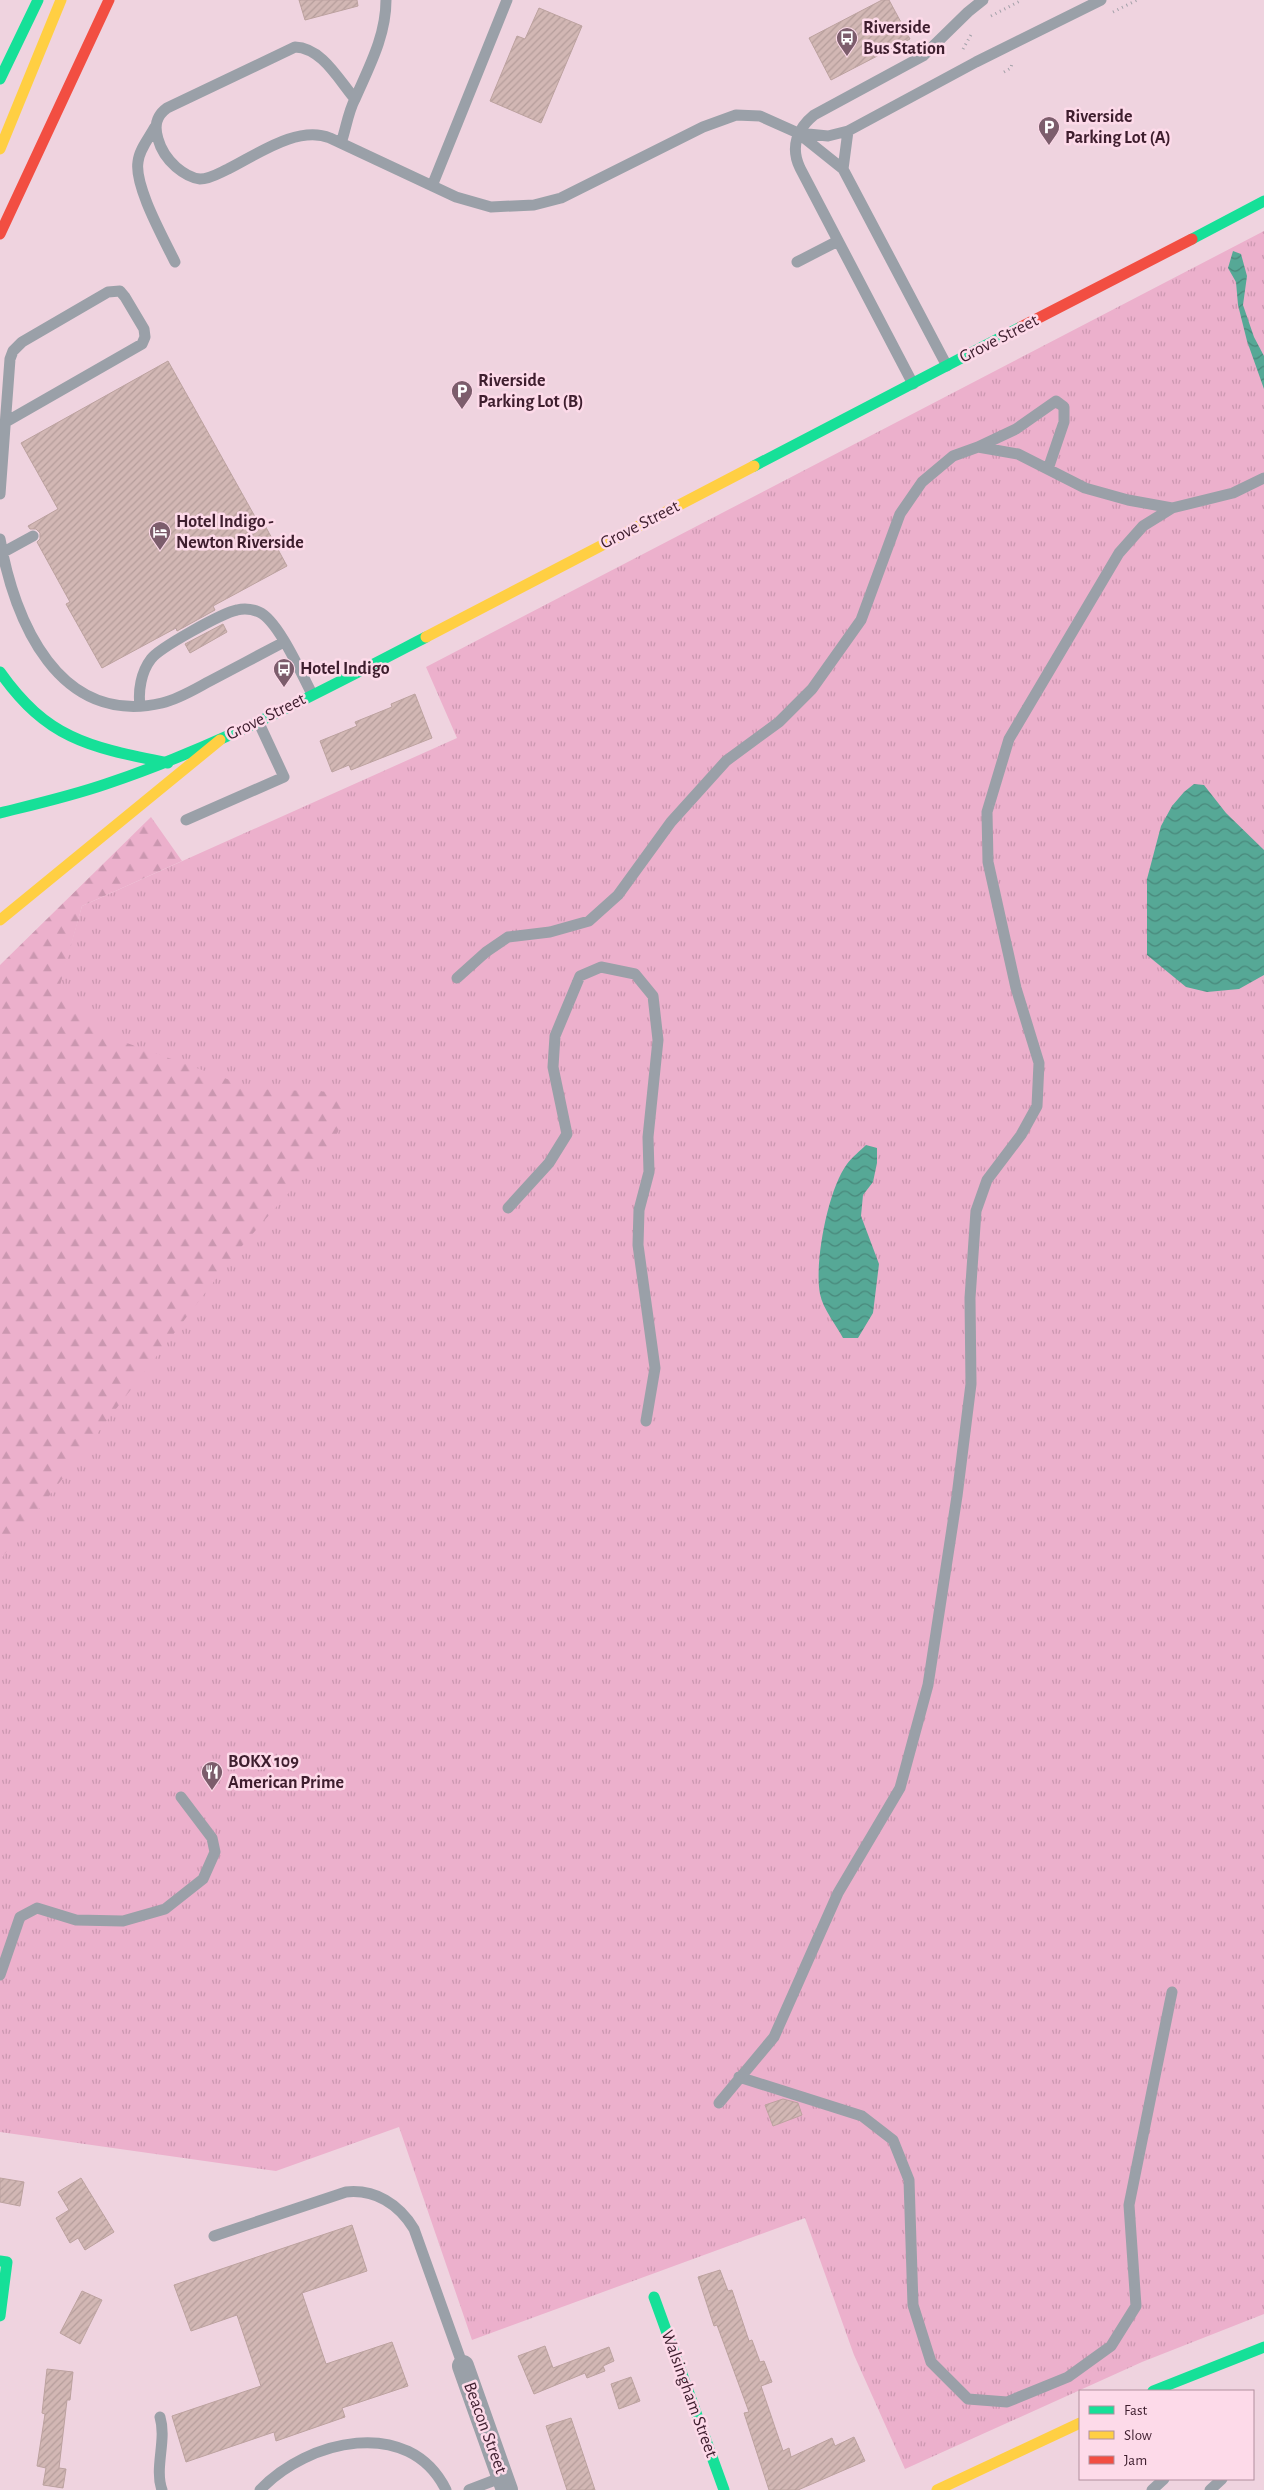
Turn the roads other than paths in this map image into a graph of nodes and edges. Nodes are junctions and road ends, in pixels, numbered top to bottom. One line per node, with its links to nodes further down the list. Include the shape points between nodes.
1 (38, 0): 8 (main road)
2 (61, 0): 14 (main road)
3 (109, 0): 18 (main road)
4 (386, 0): 9 (lane, via 380,41)
5 (983, 0): 12 (lane, via 923,56 814,115)
6 (1100, 0): 11 (lane)
7 (502, 2): 16 (lane)
8 (0, 79)
9 (355, 99): 10 (lane, via 320,57 310,50 294,48 166,108 157,119); 13 (lane)
10 (155, 128): 13 (lane, via 168,159 187,175 201,179 212,177 306,133); 20 (lane, via 138,159 139,176)
11 (848, 130): 12 (lane, via 828,136); 15 (lane)
12 (798, 133): 15 (lane); 16 (lane, via 760,116 726,117 576,193 534,204 480,205); 19 (lane, via 794,147 797,162)
13 (341, 143): 16 (lane)
14 (0, 149)
15 (843, 169): 22 (lane)
16 (432, 186)
17 (1264, 201): 22 (main road, Grove Street)
18 (0, 234)
19 (838, 241): 21 (lane); 23 (lane)
20 (175, 262)
21 (797, 262)
22 (946, 366): 23 (main road, Grove Street)
23 (913, 384): 35 (main road, Grove Street)
24 (4, 423): 24 (lane, via 142,344 144,329 123,294 108,292 15,347 10,359); 28 (lane)
25 (978, 447): 26 (lane, via 1018,454); 26 (lane, via 1016,429 1056,401 1064,407 1064,422); 43 (lane, via 953,456 922,482 900,514 861,620 812,689 779,722 726,761 671,822 618,895 589,921 550,932 508,937)
26 (1048, 469): 29 (lane, via 1085,488)
27 (1264, 478): 29 (lane, via 1234,493)
28 (0, 494)
29 (1172, 508): 49 (lane, via 1142,526 1119,553 1009,739 987,812 988,862 1016,988 1039,1062 1037,1106 1021,1135 987,1180 976,1211 970,1298 971,1384 928,1685 900,1788 838,1893 774,2037)
30 (33, 536): 32 (lane)
31 (0, 539): 32 (lane)
32 (2, 553): 36 (lane, via 29,631 53,670 70,685 96,699)
33 (284, 642): 35 (lane); 36 (lane, via 176,699); 36 (lane, via 272,621 259,612 243,609 228,613 152,657 140,688)
34 (0, 672): 39 (main road, via 31,710 64,734 100,749)
35 (312, 694): 37 (main road, Grove Street)
36 (140, 706)
37 (258, 721): 38 (main road, Grove Street); 41 (lane, via 284,778)
38 (220, 740): 39 (main road, Grove Street); 42 (main road)
39 (168, 762): 40 (main road, Grove Street, via 106,786)
40 (0, 813)
41 (186, 820)
42 (0, 920)
43 (457, 978)
44 (508, 1208): 45 (lane, via 549,1163 567,1134 554,1066 554,1036 580,976 601,967 636,974 653,996 658,1040 648,1137 649,1172 639,1210 638,1245 655,1368)
45 (646, 1421)
46 (181, 1797): 47 (lane, via 212,1838 214,1852 203,1879 164,1909 123,1921 76,1920 38,1908 20,1917)
47 (0, 1975)
48 (1172, 1992): 49 (lane, via 1129,2205 1136,2306 1111,2346 1068,2377 1007,2402 968,2399 931,2362 914,2305 909,2180 893,2140 862,2116)
49 (739, 2077): 50 (lane)
50 (719, 2103)
51 (214, 2236): 56 (lane, via 346,2192 364,2192 383,2198 405,2215 414,2229)
52 (0, 2261): 54 (main road, via 7,2262)
53 (654, 2297): 67 (main road, Walsingham Street)
54 (0, 2316)
55 (1264, 2347): 57 (main road)
56 (463, 2366): 62 (street, Beacon Street)
57 (1156, 2390)
58 (160, 2417): 63 (lane)
59 (1079, 2423): 68 (main road)
60 (1163, 2480): 69 (lane)
61 (1221, 2480): 70 (lane)
62 (505, 2484): 66 (lane)
63 (162, 2490)
64 (260, 2490): 65 (lane, via 276,2475 312,2453 364,2442 386,2444 409,2453 429,2467)
65 (446, 2490)
66 (469, 2490)
67 (724, 2490)
68 (938, 2490)
69 (1152, 2490)
70 (1210, 2490)

